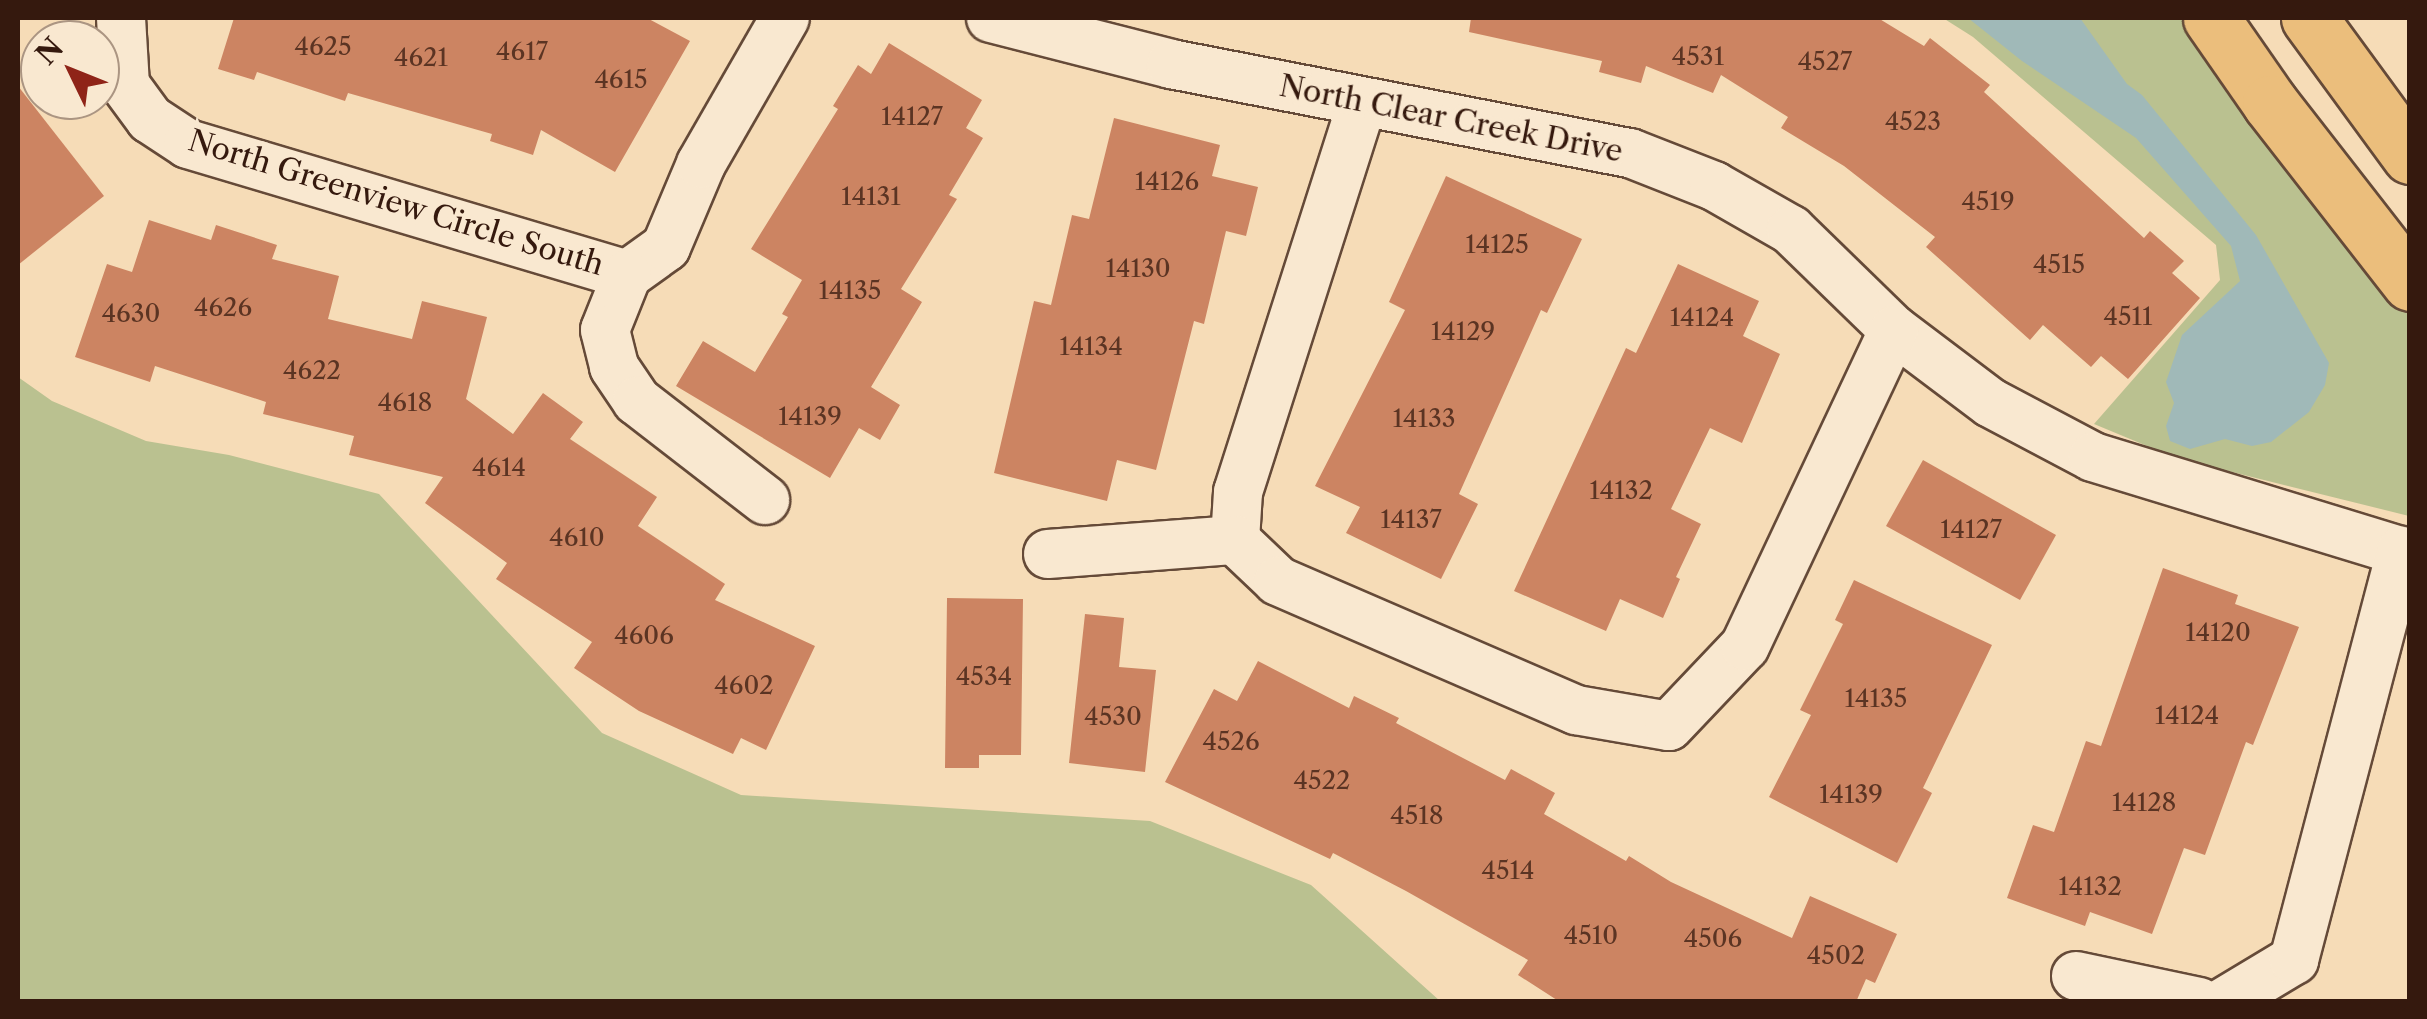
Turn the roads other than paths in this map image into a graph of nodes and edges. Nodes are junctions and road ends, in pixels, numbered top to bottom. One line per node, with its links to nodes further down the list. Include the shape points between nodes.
1 (121, 18): 8 (street, North Greenview Circle South, via 125,86 150,119 188,144)
2 (786, 18): 8 (street, via 701,164 666,248)
3 (991, 18): 6 (street, North Clear Creek Drive)
4 (2211, 18): 9 (main road)
5 (2309, 18): 7 (main road)
6 (1362, 103): 10 (street, North Clear Creek Drive, via 1630,153 1714,186 1791,230); 12 (street, via 1238,492)
7 (2410, 156)
8 (627, 275): 11 (street, North Greenview Circle South, via 605,330 614,367 636,401)
9 (2410, 283)
10 (1894, 330): 12 (street, via 1745,646 1669,726 1576,710 1278,581); 13 (street, North Clear Creek Drive, via 1990,403 2093,457)
11 (766, 500)
12 (1236, 540): 14 (street)
13 (2405, 552): 17 (street, via 2294,960)
14 (1048, 554)
15 (2076, 976): 16 (street)
16 (2199, 1002)
17 (2224, 1002)

